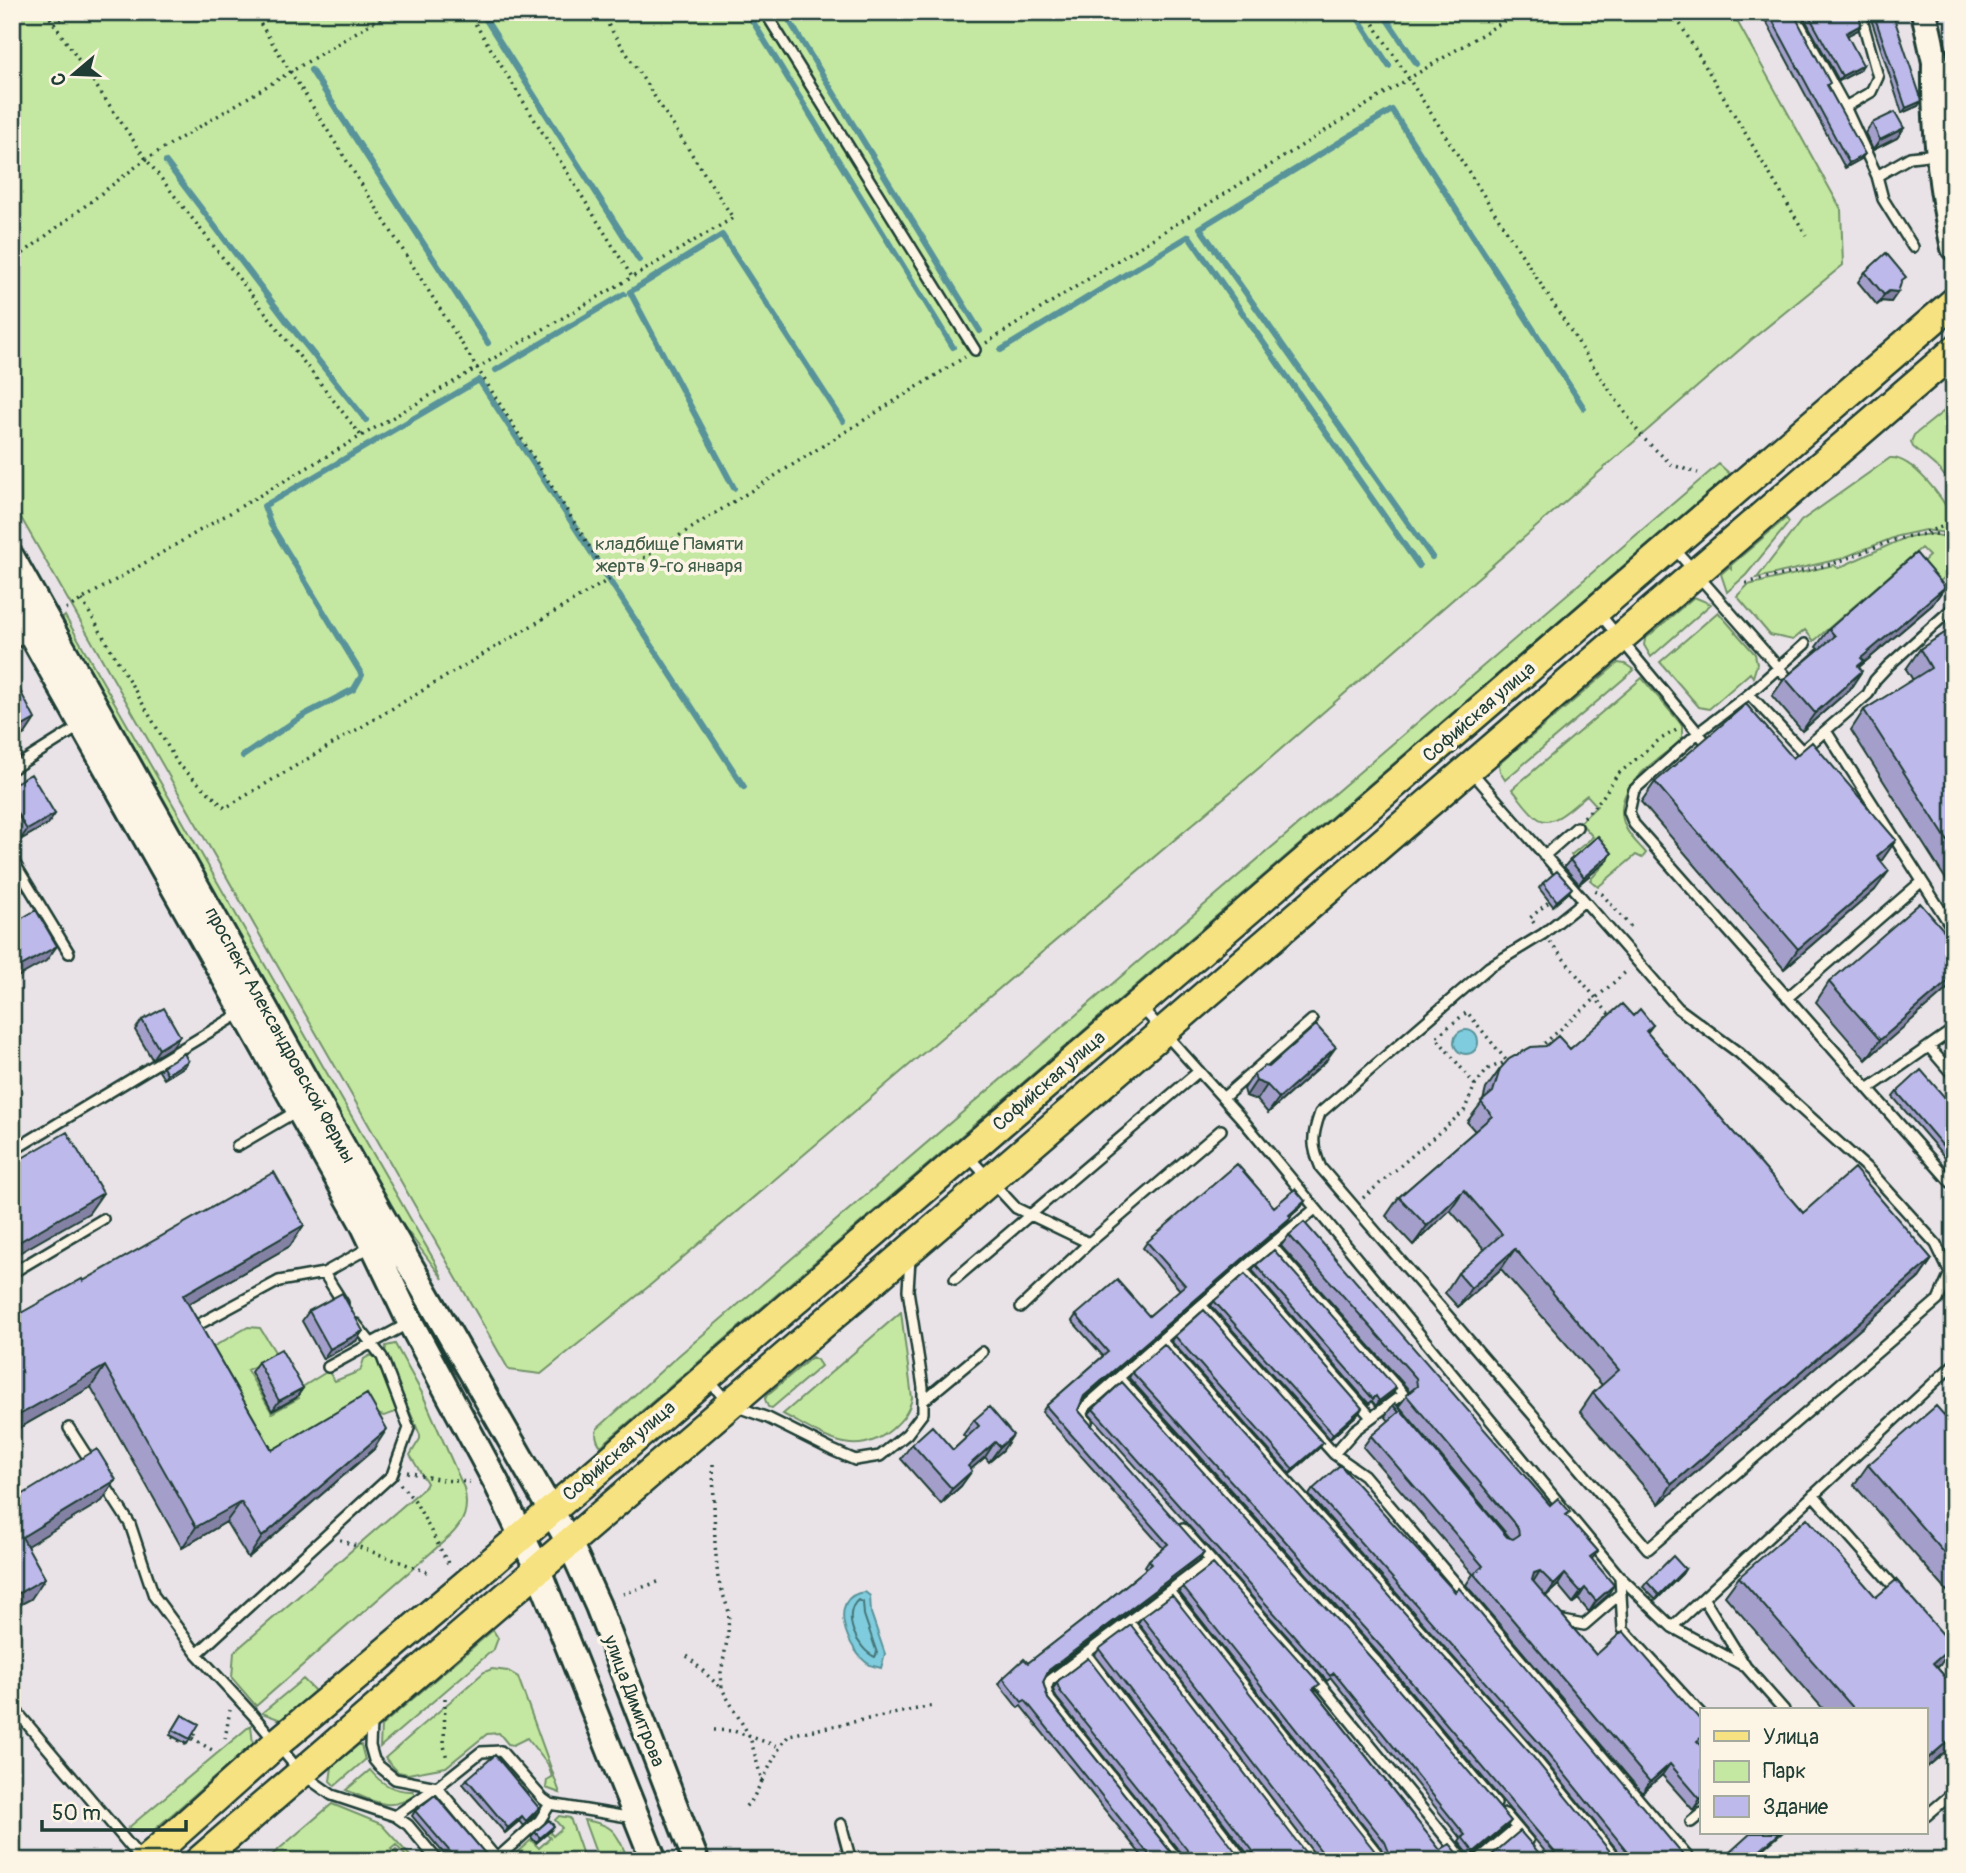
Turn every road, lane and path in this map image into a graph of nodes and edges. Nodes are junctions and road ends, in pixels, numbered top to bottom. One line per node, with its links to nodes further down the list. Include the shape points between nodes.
1 (46, 12): 14 (path)
2 (72, 12): 14 (path)
3 (253, 12): 16 (path)
4 (390, 12): 16 (path)
5 (468, 12): 27 (path)
6 (600, 12): 27 (path, via 733,218)
7 (765, 12): 29 (lane)
8 (1366, 12): 17 (path)
9 (1520, 12): 17 (path)
10 (1673, 12): 23 (path)
11 (1793, 12): 18 (lane)
12 (1860, 12): 18 (lane, via 1878,77 1871,92)
13 (1924, 12): 15 (main road)
14 (54, 24): 21 (path)
15 (1935, 62): 19 (main road); 20 (main road, via 1934,107)
16 (292, 71): 21 (path); 31 (path)
17 (1408, 79): 29 (path); 33 (path, via 1642,437 1672,465)
18 (1845, 107): 22 (lane)
19 (1954, 129)
20 (1946, 154): 22 (lane, via 1910,157); 25 (main road, via 1945,208)
21 (146, 159): 26 (path); 32 (path)
22 (1877, 176): 24 (lane, via 1883,199)
23 (1806, 235)
24 (1913, 247)
25 (1954, 248)
26 (12, 262)
27 (632, 277): 31 (path)
28 (1954, 302): 37 (main road, Софийская улица)
29 (975, 350): 40 (path)
30 (1954, 351): 39 (main road, Софийская улица)
31 (479, 368): 32 (path); 40 (path)
32 (362, 437): 43 (path)
33 (1698, 473)
34 (1954, 523): 35 (path)
35 (1925, 533): 36 (path); 41 (path, via 1838,562)
36 (1954, 536)
37 (1673, 546): 39 (lane); 45 (main road, Софийская улица)
38 (12, 558): 46 (main road, проспект Александровской Фермы)
39 (1696, 572): 47 (main road, Софийская улица); 49 (lane)
40 (610, 579): 43 (path, via 225,808 178,764)
41 (1746, 583)
42 (12, 600): 46 (main road, проспект Александровской Фермы)
43 (82, 600): 46 (path)
44 (1954, 607): 53 (lane, via 1888,666 1868,694)
45 (1597, 611): 47 (lane); 70 (main road, Софийская улица)
46 (40, 628): 52 (main road, проспект Александровской Фермы); 127 (main road, проспект Александровской Фермы)
47 (1620, 638): 51 (lane); 56 (main road, Софийская улица)
48 (1805, 644): 49 (lane)
49 (1782, 671): 50 (lane)
50 (1749, 694): 53 (lane, via 1802,751); 54 (lane)
51 (1691, 722): 54 (lane); 57 (path, via 1658,740 1617,775)
52 (82, 725): 55 (lane); 71 (main road, проспект Александровской Фермы)
53 (1826, 731): 60 (lane)
54 (1702, 736): 68 (lane, via 1634,790 1629,812 1634,824)
55 (12, 769)
56 (1469, 769): 58 (lane); 75 (main road, Софийская улица)
57 (1577, 827): 58 (lane)
58 (1544, 856): 61 (lane)
59 (12, 859): 66 (lane)
60 (1922, 881): 64 (lane); 68 (lane)
61 (1569, 885): 63 (lane); 65 (path, via 1530,918)
62 (1594, 890): 67 (path, via 1631,927)
63 (1583, 902): 65 (lane); 67 (lane)
64 (1954, 931)
65 (1543, 934): 69 (path); 92 (lane, via 1489,967 1320,1113 1313,1150 1321,1168)
66 (69, 953)
67 (1629, 954): 69 (path, via 1627,973); 92 (lane, via 1678,1008 1739,1053 1870,1171 1936,1244 1950,1273 1938,1300 1648,1549)
68 (1787, 998): 83 (lane)
69 (1597, 999): 73 (path); 77 (path)
70 (1138, 1004): 75 (lane); 89 (main road, Софийская улица)
71 (243, 1012): 85 (main road, проспект Александровской Фермы); 88 (lane)
72 (1312, 1020): 84 (lane)
73 (1614, 1020)
74 (1954, 1029): 76 (lane)
75 (1163, 1032): 80 (lane); 90 (main road, Софийская улица)
76 (1929, 1047): 81 (lane); 83 (lane)
77 (1530, 1055)
78 (1518, 1058): 79 (path)
79 (1506, 1060): 82 (path, via 1488,1069); 82 (path, via 1467,1012 1436,1037)
80 (1199, 1072): 84 (lane); 94 (lane)
81 (1954, 1076)
82 (1475, 1085): 92 (path, via 1464,1111)
83 (1868, 1089): 91 (lane)
84 (1223, 1098): 93 (lane)
85 (299, 1110): 87 (lane); 97 (main road, проспект Александровской Фермы)
86 (1221, 1130): 96 (lane)
87 (237, 1146)
88 (12, 1151)
89 (966, 1153): 90 (lane); 113 (main road, Софийская улица)
90 (989, 1180): 94 (lane, via 1016,1208); 99 (main road, Софийская улица)
91 (1954, 1186)
92 (1355, 1205)
93 (1315, 1209): 98 (lane); 136 (lane)
94 (1031, 1215): 96 (lane); 103 (lane)
95 (103, 1219): 101 (lane)
96 (1089, 1243): 105 (lane)
97 (373, 1245): 102 (lane); 106 (main road, проспект Александровской Фермы)
98 (1271, 1245): 100 (lane); 117 (lane, via 1403,1394)
99 (911, 1246): 115 (lane, via 908,1290); 116 (main road, Софийская улица)
100 (1242, 1269): 104 (lane); 119 (lane)
101 (12, 1273)
102 (324, 1273): 107 (lane, via 279,1281); 109 (lane)
103 (955, 1279)
104 (1201, 1305): 108 (lane); 122 (lane)
105 (1021, 1307)
106 (410, 1322): 109 (lane); 130 (main road, проспект Александровской Фермы)
107 (188, 1331)
108 (1161, 1340): 114 (lane); 195 (lane, via 1531,1754)
109 (371, 1344): 112 (lane); 124 (lane, via 382,1357 409,1428)
110 (982, 1352): 115 (lane)
111 (1954, 1364): 126 (lane)
112 (328, 1367)
113 (706, 1377): 116 (lane); 127 (main road, Софийская улица)
114 (1119, 1378): 120 (lane, via 1085,1407 1081,1415); 180 (lane, via 1375,1660)
115 (923, 1401): 116 (lane, via 923,1413 907,1434 880,1456 855,1460)
116 (729, 1404): 131 (main road, Софийская улица)
117 (1389, 1405): 118 (lane); 119 (lane)
118 (1398, 1416)
119 (1371, 1417): 122 (lane)
120 (1090, 1426)
121 (69, 1427): 146 (lane, via 130,1524 153,1596)
122 (1334, 1454): 196 (lane, via 1373,1485)
123 (713, 1464): 150 (path, via 718,1579 729,1612)
124 (393, 1472): 125 (path); 129 (lane); 133 (path, via 415,1502)
125 (470, 1482)
126 (1813, 1495): 141 (lane); 142 (lane)
127 (551, 1509): 130 (main road, Софийская улица); 131 (main road, проспект Александровской Фермы)
128 (1173, 1519): 132 (lane)
129 (326, 1535): 135 (path); 146 (lane)
130 (522, 1535): 134 (main road, улица Димитрова); 164 (main road, Софийская улица)
131 (569, 1542): 134 (main road, Софийская улица); 187 (main road, улица Димитрова)
132 (1210, 1560): 138 (lane); 193 (lane, via 1316,1679)
133 (445, 1561)
134 (538, 1570): 156 (main road, Софийская улица); 177 (main road, улица Димитрова)
135 (430, 1573)
136 (1620, 1577): 139 (lane); 145 (lane)
137 (657, 1582): 140 (path)
138 (1169, 1591): 144 (lane); 192 (lane)
139 (1621, 1593): 143 (lane, via 1584,1625 1559,1621); 157 (lane, via 1623,1629)
140 (623, 1594)
141 (1704, 1598): 145 (lane); 149 (lane)
142 (1910, 1604)
143 (1552, 1613)
144 (1129, 1622): 147 (lane); 191 (lane)
145 (1672, 1628): 149 (lane)
146 (197, 1654): 151 (lane)
147 (1086, 1654): 189 (lane, via 1049,1681 1050,1700); 190 (lane)
148 (687, 1656): 150 (path)
149 (1746, 1667): 155 (lane)
150 (722, 1689): 161 (path)
151 (231, 1690): 163 (path); 164 (lane)
152 (445, 1698): 168 (path, via 444,1745)
153 (12, 1706): 183 (lane)
154 (932, 1706): 165 (path, via 789,1735)
155 (1782, 1708)
156 (372, 1713): 167 (main road, Софийская улица); 170 (lane, via 370,1746 379,1766 396,1779)
157 (1700, 1713)
158 (187, 1723): 162 (path, via 195,1729)
159 (714, 1730): 161 (path)
160 (172, 1737): 162 (path, via 185,1744)
161 (750, 1737): 165 (path); 169 (path)
162 (192, 1738): 166 (path)
163 (225, 1739)
164 (276, 1744): 167 (lane); 183 (main road, Софийская улица)
165 (780, 1747): 169 (path)
166 (212, 1750)
167 (301, 1773): 176 (lane, via 332,1795); 184 (main road, Софийская улица)
168 (452, 1776): 170 (lane); 172 (lane, via 481,1752 501,1751)
169 (762, 1781): 173 (path)
170 (437, 1787): 176 (lane); 182 (lane)
171 (1954, 1792): 175 (lane)
172 (550, 1804): 177 (lane); 182 (lane, via 540,1820)
173 (743, 1809)
174 (1700, 1815): 178 (lane)
175 (1927, 1815)
176 (395, 1816): 185 (lane)
177 (637, 1819): 186 (main road, улица Димитрова)
178 (1691, 1822)
179 (841, 1825): 188 (lane)
180 (1516, 1828): 181 (lane); 194 (lane)
181 (1538, 1852)
182 (495, 1860)
183 (144, 1861)
184 (199, 1861)
185 (438, 1861)
186 (654, 1861)
187 (696, 1861)
188 (851, 1861)
189 (1179, 1861)
190 (1244, 1861)
191 (1313, 1861)
192 (1380, 1861)
193 (1465, 1861)
194 (1477, 1861)
195 (1618, 1861)
196 (1691, 1861)

